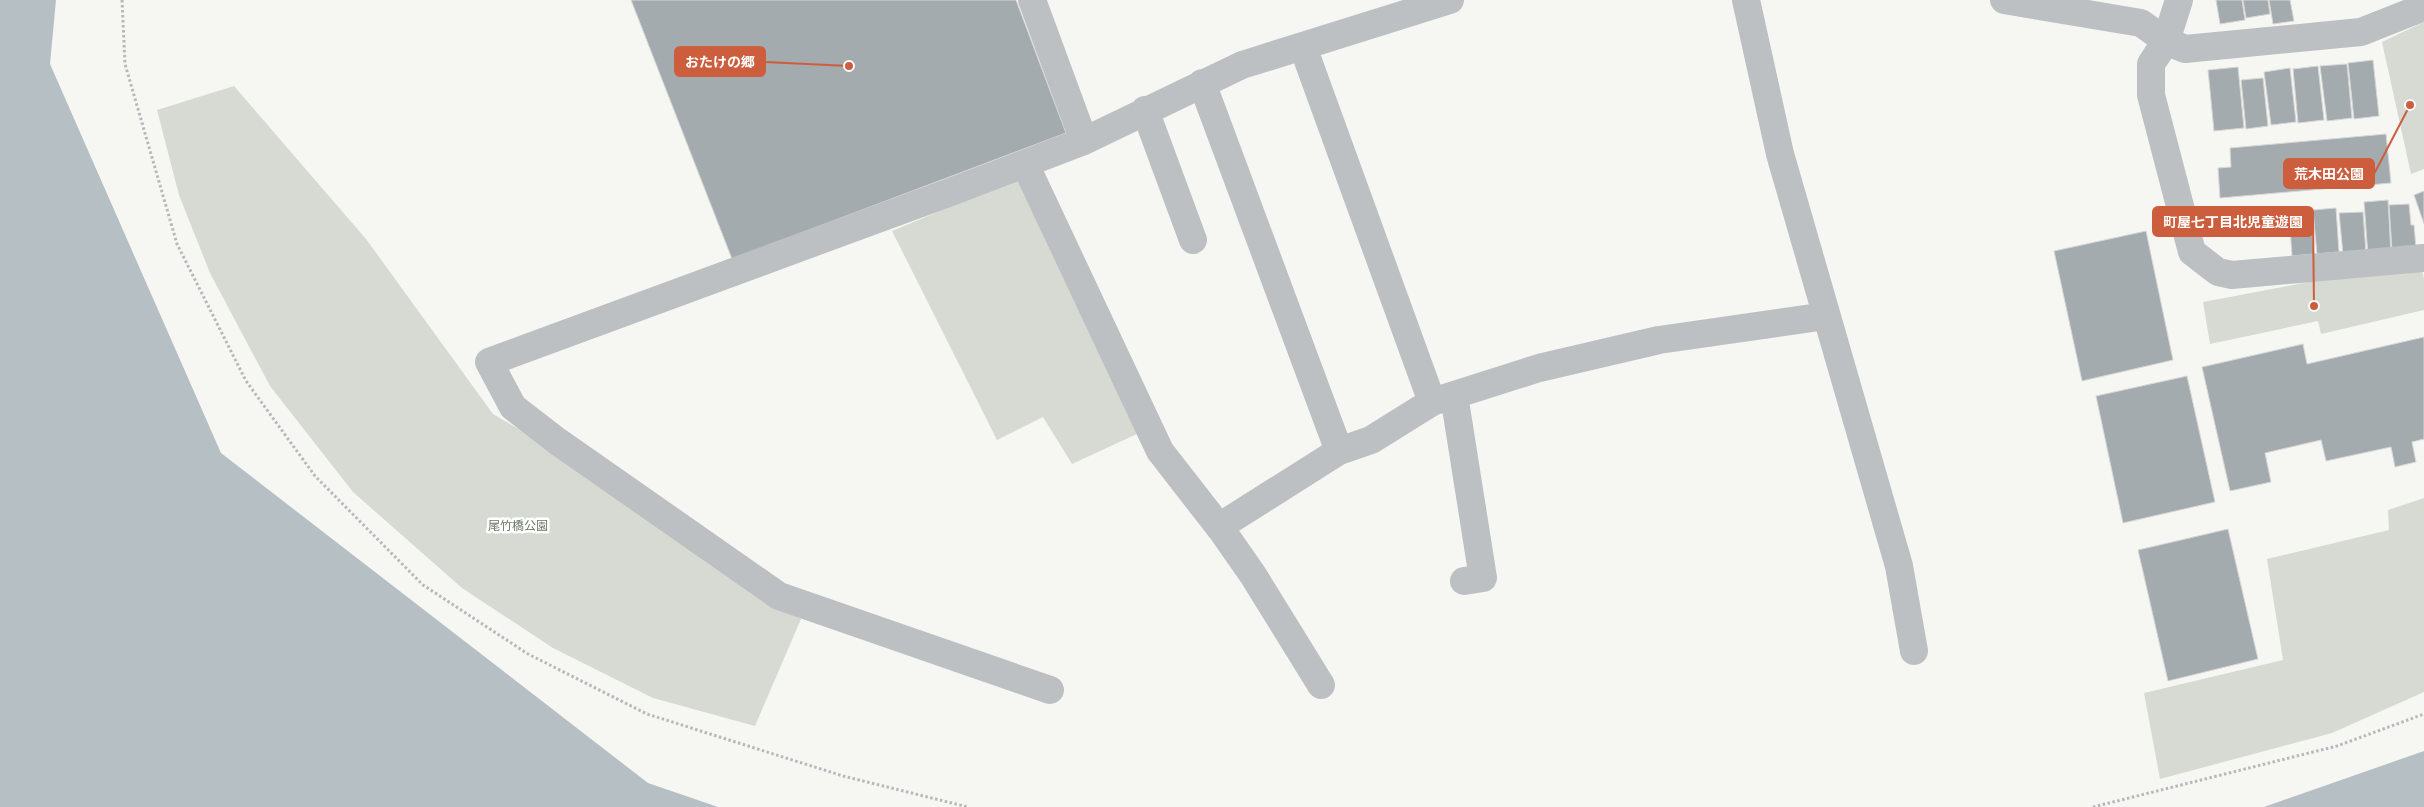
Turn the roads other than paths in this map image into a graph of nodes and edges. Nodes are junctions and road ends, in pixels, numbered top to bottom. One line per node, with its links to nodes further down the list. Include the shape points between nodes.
1 (1032, 0): 11 (street)
2 (1450, 0): 8 (street)
3 (1746, 0): 15 (street, via 1780,154)
4 (2004, 0): 7 (street, via 2141,23)
5 (2179, 0): 7 (street)
6 (2424, 7): 7 (street, via 2361,32 2184,49)
7 (2166, 41): 14 (street, via 2151,64 2151,95 2192,252 2203,262 2232,276)
8 (1303, 46): 9 (street, via 1242,65); 16 (street)
9 (1202, 84): 10 (street); 17 (street)
10 (1145, 110): 11 (street); 13 (street)
11 (1084, 141): 12 (street)
12 (1025, 164): 18 (street, via 1160,451); 22 (street, via 489,362 513,407 557,442 779,596)
13 (1193, 240)
14 (2424, 258)
15 (1826, 316): 16 (street, via 1659,340 1538,368); 20 (street, via 1899,566)
16 (1443, 398): 17 (street, via 1371,440); 19 (street, via 1483,578)
17 (1340, 451): 18 (street)
18 (1219, 527): 21 (street, via 1253,575)
19 (1464, 581)
20 (1914, 651)
21 (1321, 685)
22 (1050, 690)

